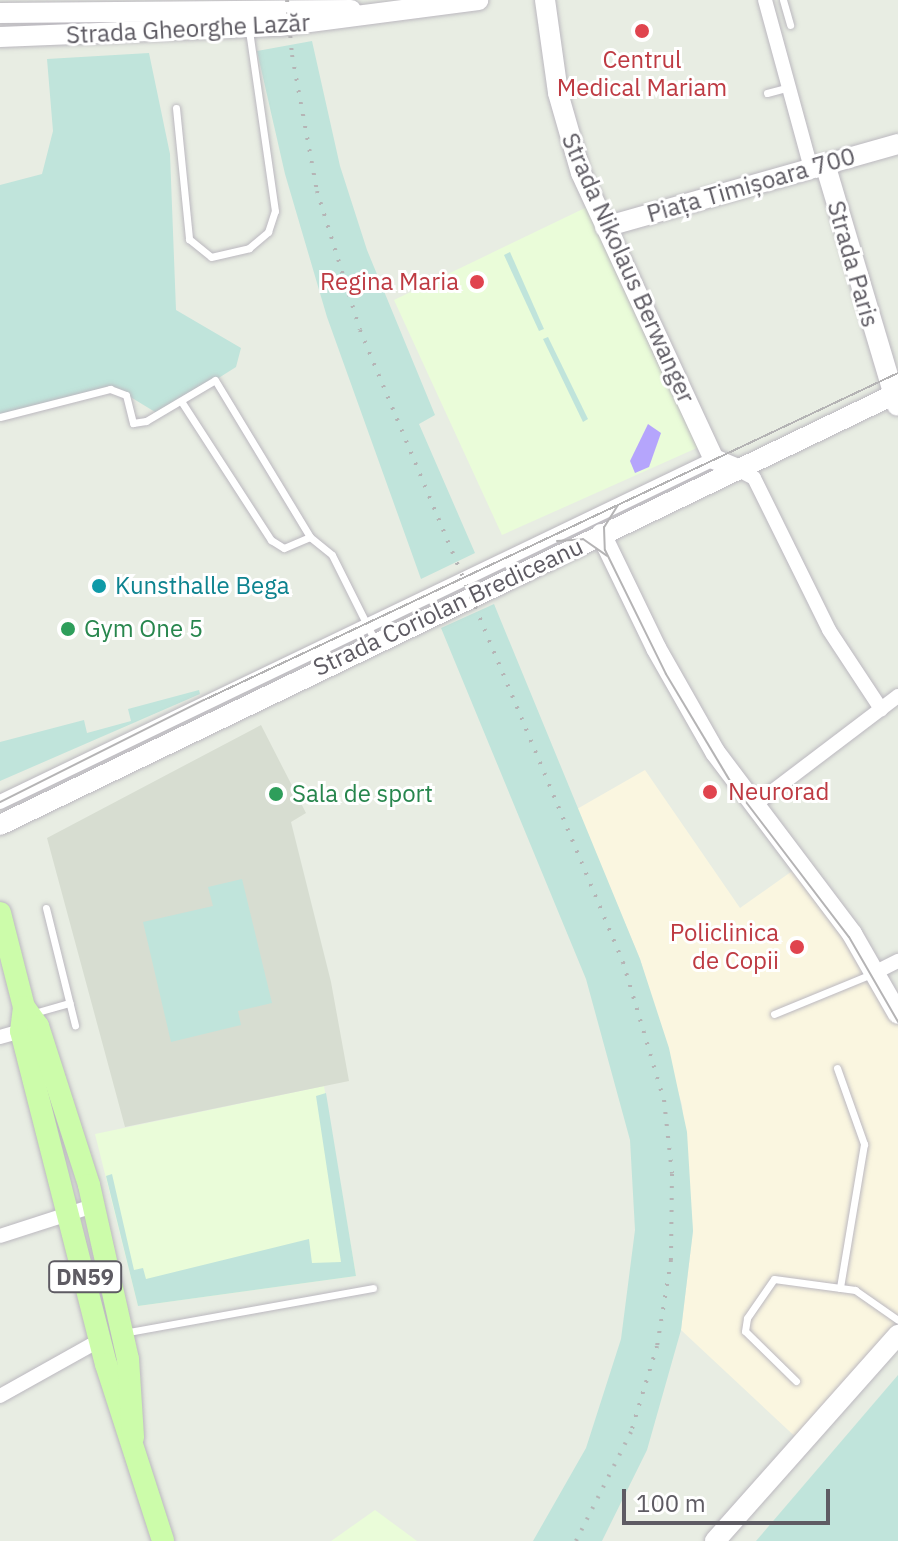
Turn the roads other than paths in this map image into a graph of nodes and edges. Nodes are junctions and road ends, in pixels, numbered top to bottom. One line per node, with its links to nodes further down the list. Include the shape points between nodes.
1 (478, 0): 5 (street, Strada Gheorghe Lazăr)
2 (545, 0): 16 (street, Strada Nikolaus Berwanger, via 565,125)
3 (765, 0): 11 (street, Strada Paris)
4 (783, 0): 8 (lane)
5 (375, 12): 7 (street, Strada Gheorghe Lazăr, via 313,7); 9 (street, Strada Gheorghe Lazăr)
6 (0, 13): 7 (street, Strada Gheorghe Lazăr)
7 (223, 13): 9 (street, Strada Gheorghe Lazăr); 10 (street, Strada Gheorghe Lazăr)
8 (790, 25)
9 (249, 28): 13 (lane, via 275,211 268,232 249,248 211,257 189,239)
10 (0, 37)
11 (789, 87): 12 (lane); 15 (street, Strada Paris)
12 (767, 93)
13 (176, 108)
14 (898, 144): 15 (street, Piața Timișoara 700)
15 (818, 166): 16 (street, Piața Timișoara 700); 17 (street, Strada Paris)
16 (605, 227): 20 (street, Strada Nikolaus Berwanger)
17 (896, 399): 21 (street, Strada Coriolan Brediceanu)
18 (181, 401): 19 (lane, via 133,423 126,395 110,389); 23 (lane, via 271,540 284,548); 23 (lane, via 215,380)
19 (0, 417)
20 (714, 459): 21 (street); 22 (street, Strada Coriolan Brediceanu)
21 (737, 469): 22 (street, Strada Coriolan Brediceanu); 26 (street, via 754,478 829,630)
22 (596, 525): 24 (street, Strada Coriolan Brediceanu); 28 (street, via 684,699)
23 (310, 537): 24 (lane, via 332,555)
24 (371, 632): 27 (street, Strada Coriolan Brediceanu); 29 (street, Strada Coriolan Brediceanu)
25 (898, 696): 26 (street)
26 (881, 709): 28 (street)
27 (0, 802)
28 (753, 806): 33 (street)
29 (0, 825)
30 (46, 908): 34 (lane)
31 (0, 913): 37 (main road, DN59)
32 (898, 961): 33 (street)
33 (876, 972): 35 (lane); 36 (street)
34 (70, 1003): 37 (lane); 38 (lane)
35 (774, 1014)
36 (898, 1014)
37 (18, 1022): 40 (main road, DN59, via 38,1026); 41 (main road, DN59)
38 (75, 1025)
39 (837, 1068): 44 (lane, via 864,1144)
40 (93, 1206): 41 (street); 46 (main road, DN59)
41 (71, 1213): 42 (street); 48 (main road, DN59)
42 (0, 1236)
43 (373, 1288): 46 (lane)
44 (840, 1288): 45 (lane, via 864,1294); 49 (lane, via 774,1279 747,1318 747,1336)
45 (898, 1320)
46 (123, 1333): 48 (lane); 51 (main road, DN59, via 134,1409)
47 (898, 1335): 53 (street)
48 (100, 1340): 50 (street); 51 (main road, DN59)
49 (796, 1381)
50 (0, 1396)
51 (132, 1442): 52 (main road, DN59)
52 (163, 1541)
53 (715, 1541)

